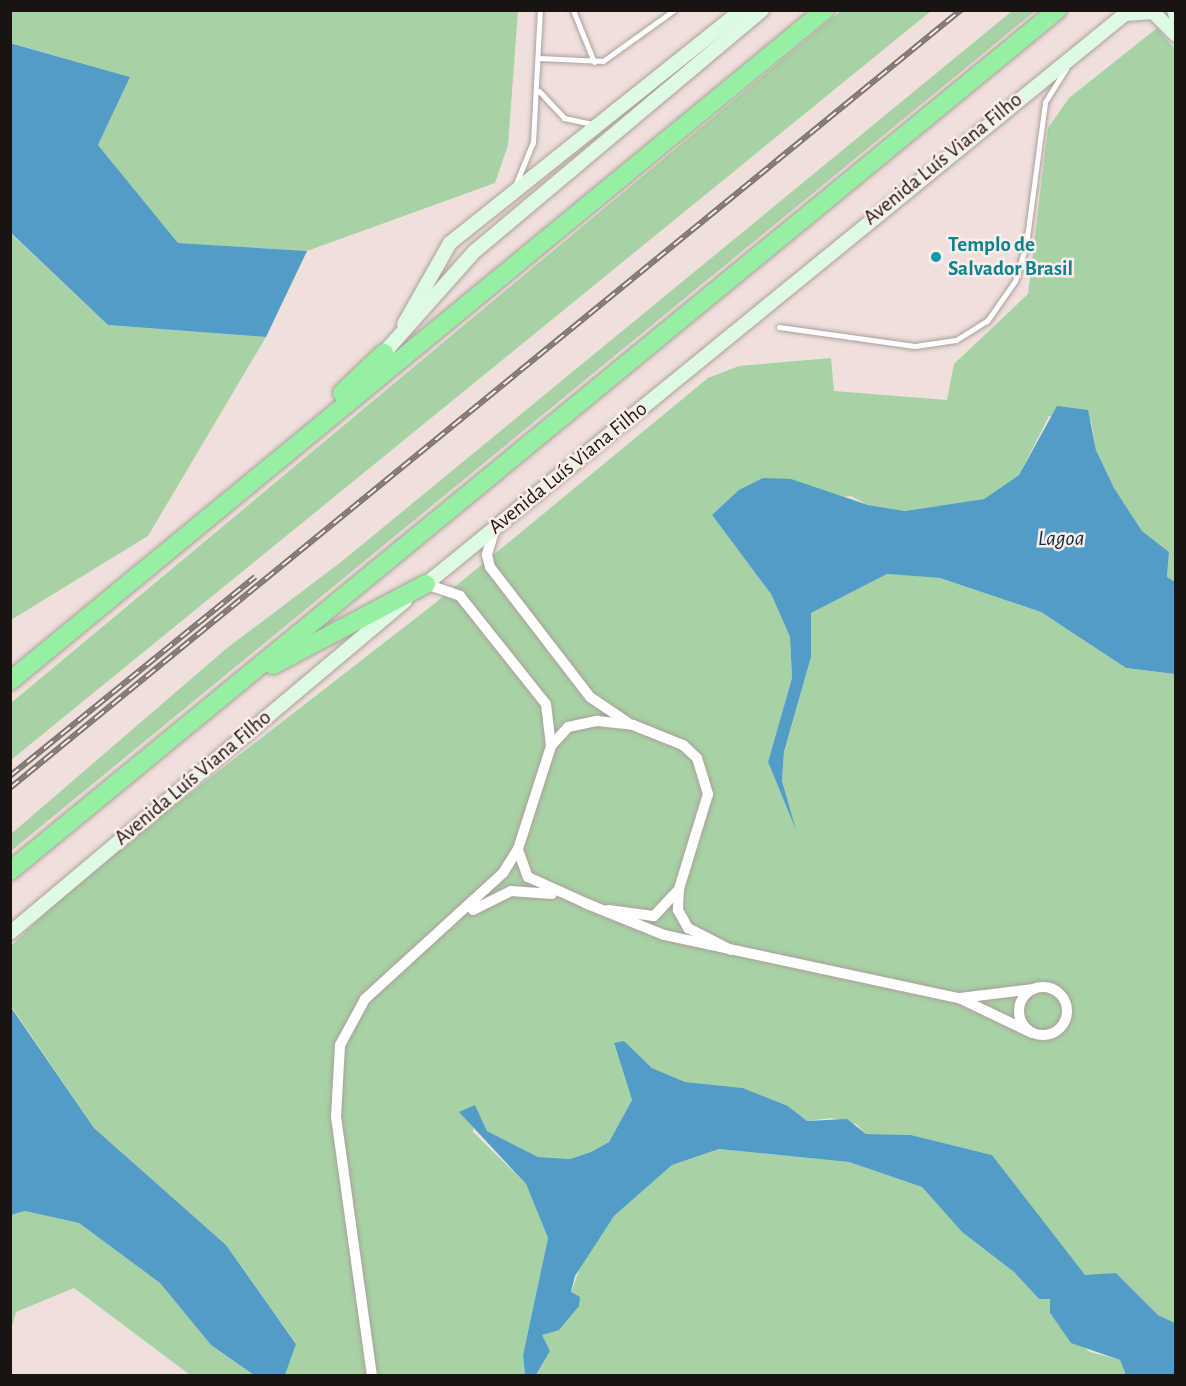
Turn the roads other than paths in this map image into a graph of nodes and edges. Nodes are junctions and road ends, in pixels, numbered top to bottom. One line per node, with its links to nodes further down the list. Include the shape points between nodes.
1 (540, 10): 13 (lane)
2 (573, 10): 14 (lane)
3 (675, 10): 14 (lane, via 620,55)
4 (742, 10): 16 (main road)
5 (762, 10): 19 (main road, via 475,251)
6 (825, 10): 20 (highway)
7 (1057, 10): 24 (highway, Avenida Luís Viana Filho)
8 (1174, 10): 10 (main road)
9 (1128, 12): 11 (main road, via 1153,12); 12 (main road, Avenida Luís Viana Filho)
10 (1176, 16)
11 (1176, 35)
12 (1080, 46): 18 (lane, via 1045,102 1026,245 1015,281 987,321 956,340 915,346); 21 (main road, Avenida Luís Viana Filho)
13 (538, 58): 14 (lane); 15 (lane)
14 (594, 62)
15 (539, 91): 16 (lane, via 549,108 574,123); 17 (lane, via 533,142)
16 (603, 121): 17 (main road)
17 (508, 198): 19 (main road, via 443,252)
18 (779, 327)
19 (384, 353): 20 (highway)
20 (258, 476): 23 (highway)
21 (495, 528): 22 (main road, Avenida Luís Viana Filho); 25 (street, via 487,555 489,567 590,697)
22 (426, 584): 24 (highway); 26 (street, via 460,596 546,704); 33 (main road, Avenida Luís Viana Filho)
23 (10, 681)
24 (239, 682): 28 (highway, Avenida Luís Viana Filho)
25 (633, 725): 26 (street, via 575,724); 29 (street, via 683,745 697,758 706,777 706,806)
26 (551, 746): 27 (street)
27 (518, 849): 30 (street, via 528,877); 32 (street, via 493,885)
28 (10, 871)
29 (678, 889): 31 (street, via 660,911 646,917); 34 (street, via 684,925)
30 (563, 896): 31 (street); 32 (street, via 511,891)
31 (585, 903): 34 (street, via 663,935)
32 (459, 917): 38 (street, via 365,999 340,1044 335,1068 336,1117)
33 (10, 933)
34 (731, 950): 36 (street)
35 (1035, 989): 36 (street); 37 (street, via 1020,1006 1022,1022); 37 (street, via 1058,993 1067,1014 1054,1032)
36 (959, 998): 37 (street)
37 (1032, 1033)
38 (372, 1376)

